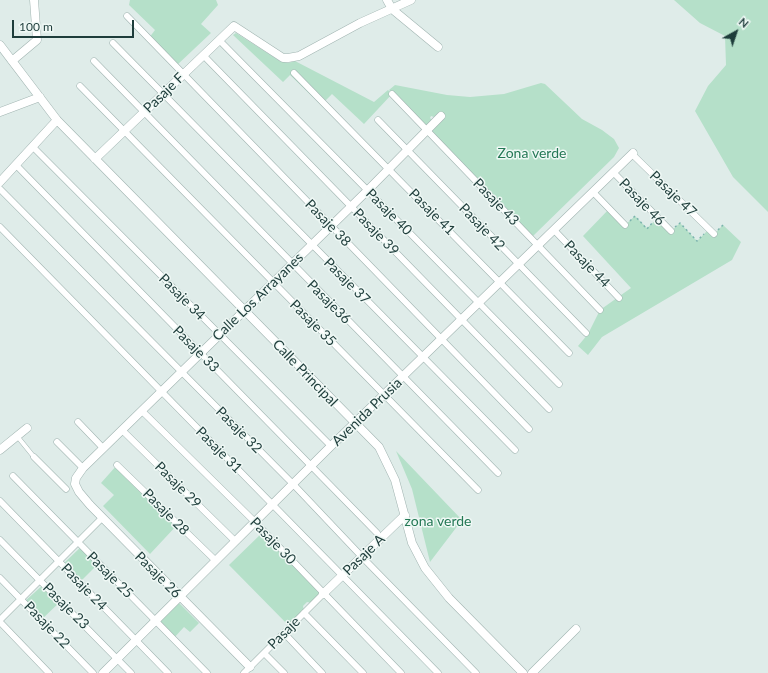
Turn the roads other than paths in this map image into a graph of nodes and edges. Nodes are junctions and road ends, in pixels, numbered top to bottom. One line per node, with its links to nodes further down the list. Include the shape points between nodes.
1 (34, 0): 12 (street, via 37,40)
2 (387, 0): 4 (street)
3 (411, 0): 4 (street)
4 (392, 9): 6 (street, Pasaje F, via 299,56 288,58 283,58 234,26); 9 (street)
5 (127, 16): 14 (street, Pasaje 38)
6 (219, 40): 10 (street, Pasaje F); 35 (street, Pasaje 40)
7 (113, 43): 16 (street, Pasaje 37)
8 (0, 45): 12 (street, Calle Principal)
9 (438, 47)
10 (203, 55): 14 (street, Pasaje F); 37 (street, Pasaje 39)
11 (94, 61): 20 (street, Pasaje36)
12 (12, 62): 18 (street, Calle Principal)
13 (294, 73): 31 (street, Pasaje 41)
14 (184, 74): 16 (street, Pasaje F); 39 (street, Pasaje 38)
15 (80, 86): 25 (street, Pasaje 35)
16 (163, 94): 20 (street, Pasaje F); 45 (street, Pasaje 37)
17 (392, 94): 24 (street, Pasaje 43)
18 (40, 97): 19 (street); 22 (street, Calle Principal)
19 (0, 112)
20 (144, 112): 25 (street, Pasaje F); 46 (street, Pasaje36)
21 (441, 116): 24 (street, Calle Los Arrayanes)
22 (57, 120): 26 (street); 29 (street, Calle Principal)
23 (378, 120): 27 (street, Pasaje 42)
24 (427, 130): 27 (street, Calle Los Arrayanes); 44 (street, Pasaje 43)
25 (124, 131): 29 (street, Pasaje F); 48 (street, Pasaje 35)
26 (33, 147): 30 (street); 56 (street, Pasaje 34)
27 (408, 150): 31 (street, Calle Los Arrayanes); 47 (street, Pasaje 42)
28 (633, 154): 32 (street, Avenida Prusia); 43 (street, Pasaje 47)
29 (95, 159): 53 (street, Calle Principal)
30 (16, 165): 33 (street); 59 (street, Pasaje 33)
31 (389, 169): 35 (street, Calle Los Arrayanes); 49 (street, Pasaje 41)
32 (613, 172): 36 (street, Avenida Prusia); 42 (street, Pasaje 46)
33 (0, 182)
34 (0, 188): 61 (street, Pasaje 32)
35 (368, 190): 37 (street, Calle Los Arrayanes); 51 (street, Pasaje 40)
36 (593, 192): 38 (street); 41 (street, Avenida Prusia)
37 (351, 207): 39 (street, Calle Los Arrayanes); 54 (street, Pasaje 39)
38 (625, 225)
39 (331, 226): 45 (street, Calle Los Arrayanes); 57 (street, Pasaje 38)
40 (0, 227): 64 (street, Pasaje 31)
41 (554, 230): 44 (street, Avenida Prusia); 50 (street, Pasaje 44)
42 (671, 231)
43 (714, 234)
44 (538, 245): 47 (street, Avenida Prusia); 52 (street, Pasaje 43)
45 (311, 246): 46 (street, Calle Los Arrayanes); 60 (street, Pasaje 37)
46 (292, 264): 48 (street, Calle Los Arrayanes); 62 (street, Pasaje36)
47 (519, 264): 49 (street, Avenida Prusia); 55 (street, Pasaje 42)
48 (273, 282): 53 (street, Calle Los Arrayanes); 65 (street, Pasaje 35)
49 (501, 282): 51 (street, Avenida Prusia); 58 (street, Pasaje 41)
50 (619, 298)
51 (479, 303): 54 (street, Avenida Prusia); 63 (street, Pasaje 40)
52 (600, 310)
53 (244, 311): 56 (street, Calle Los Arrayanes); 69 (street, Calle Principal)
54 (462, 320): 57 (street, Avenida Prusia); 66 (street, Pasaje 39)
55 (586, 333)
56 (220, 335): 59 (street, Calle Los Arrayanes); 75 (street, Pasaje 34)
57 (441, 339): 60 (street, Avenida Prusia); 71 (street, Pasaje 38)
58 (569, 352)
59 (200, 354): 61 (street, Calle Los Arrayanes); 81 (street, Pasaje 33)
60 (423, 357): 62 (street, Avenida Prusia); 78 (street, Pasaje 37)
61 (181, 373): 64 (street, Calle Los Arrayanes); 86 (street, Pasaje 32)
62 (403, 376): 65 (street, Avenida Prusia); 83 (street, Pasaje36)
63 (559, 384)
64 (162, 392): 67 (street, Calle Los Arrayanes); 90 (street, Pasaje 31)
65 (384, 395): 69 (street, Avenida Prusia); 88 (street, Pasaje 35)
66 (549, 409)
67 (142, 411): 72 (street, Calle Los Arrayanes); 93 (street, Pasaje 30)
68 (78, 422): 76 (street)
69 (354, 423): 75 (street, Avenida Prusia); 91 (street, Calle Principal, via 379,447 395,480)
70 (27, 428): 73 (street)
71 (529, 429)
72 (122, 430): 76 (street, Calle Los Arrayanes); 96 (street, Pasaje 29)
73 (17, 436): 77 (street); 79 (lane)
74 (57, 442): 82 (street)
75 (330, 446): 81 (street, Avenida Prusia)
76 (103, 448): 82 (street, Calle Los Arrayanes)
77 (0, 450)
78 (515, 450)
79 (34, 458): 87 (street)
80 (117, 465): 99 (street, Pasaje 28)
81 (311, 466): 86 (street, Avenida Prusia); 94 (street, Pasaje 33)
82 (83, 468): 85 (street, Calle Los Arrayanes)
83 (498, 473)
84 (13, 476): 97 (street, Pasaje 25)
85 (76, 478): 92 (street, Pasaje 26, via 75,484 79,492)
86 (293, 484): 90 (street, Avenida Prusia); 98 (street, Pasaje 32)
87 (66, 489)
88 (478, 490)
89 (0, 501): 100 (street, Pasaje 24)
90 (273, 504): 93 (street, Avenida Prusia); 101 (street, Pasaje 31)
91 (405, 515): 98 (street, Pasaje A); 128 (street, Calle Principal, via 412,543 425,568 449,598)
92 (102, 518): 97 (street); 105 (street, Pasaje 26)
93 (255, 522): 96 (street, Avenida Prusia); 104 (street, Pasaje 30)
94 (377, 533)
95 (0, 540): 103 (street, Pasaje 23)
96 (235, 541): 99 (street, Avenida Prusia)
97 (78, 542): 100 (street); 108 (street, Pasaje 25)
98 (362, 557): 101 (street, Pasaje A); 127 (street, Pasaje 32)
99 (215, 560): 105 (street, Avenida Prusia)
100 (59, 561): 103 (street); 112 (street, Pasaje 24)
101 (342, 576): 104 (street, Pasaje A); 126 (street, Pasaje 31)
102 (0, 578): 106 (street, Pasaje 22)
103 (40, 580): 106 (street); 114 (street, Pasaje 23)
104 (323, 594): 107 (street, Pasaje); 125 (street, Pasaje 30)
105 (180, 596): 108 (street, Avenida Prusia); 115 (street, Pasaje 26)
106 (21, 599): 109 (street); 117 (street, Pasaje 22)
107 (304, 613): 111 (street, Pasaje); 124 (street)
108 (155, 620): 112 (street, Avenida Prusia); 121 (street, Pasaje 25)
109 (0, 621): 116 (street)
110 (576, 629): 129 (street)
111 (284, 633): 113 (street, Pasaje); 123 (street)
112 (136, 640): 114 (street, Avenida Prusia); 120 (street, Pasaje 24)
113 (264, 653): 115 (street, Pasaje); 122 (street)
114 (117, 658): 118 (street, Avenida Prusia); 119 (street, Pasaje 23)
115 (246, 671)
116 (50, 673)
117 (93, 673)
118 (103, 673)
119 (131, 673)
120 (168, 673)
121 (207, 673)
122 (284, 673)
123 (322, 673)
124 (362, 673)
125 (401, 673)
126 (438, 673)
127 (476, 673)
128 (523, 673)
129 (532, 673)

